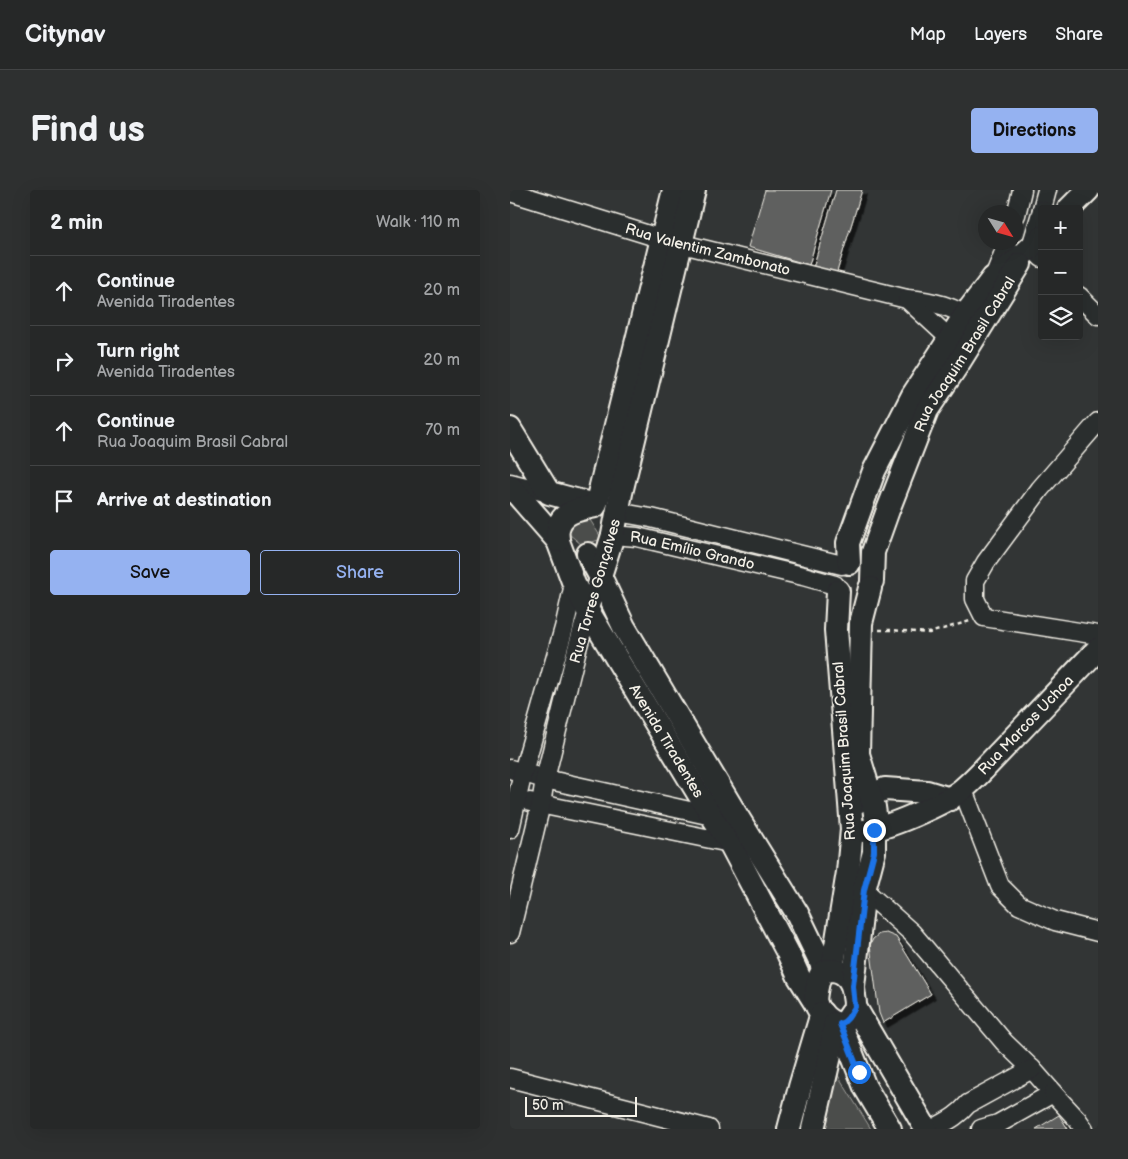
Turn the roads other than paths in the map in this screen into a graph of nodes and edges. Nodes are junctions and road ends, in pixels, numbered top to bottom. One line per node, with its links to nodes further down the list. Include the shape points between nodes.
1 (674, 190): 10 (main road, Rua Torres Gonçalves)
2 (694, 190): 10 (main road, Rua Torres Gonçalves)
3 (1022, 190): 7 (street)
4 (1047, 190): 8 (street, Rua Joaquim Brasil Cabral)
5 (1088, 190): 9 (main road)
6 (510, 192): 10 (street, Rua Valentim Zambonato)
7 (1018, 205)
8 (1043, 205)
9 (1073, 205)
10 (672, 241): 14 (street, Rua Valentim Zambonato); 24 (main road, Rua Torres Gonçalves); 25 (main road, Rua Torres Gonçalves)
11 (1038, 247): 13 (main road, Rua Joaquim Brasil Cabral); 17 (main road, Rua Joaquim Brasil Cabral)
12 (1006, 250): 13 (street, Rua Joaquim Brasil Cabral)
13 (993, 278): 17 (main road, Rua Joaquim Brasil Cabral)
14 (907, 299): 17 (street, Rua Valentim Zambonato, via 938,303); 18 (street, Rua Valentim Zambonato)
15 (1083, 300): 16 (street)
16 (1098, 315)
17 (974, 320): 18 (main road, Rua Joaquim Brasil Cabral); 32 (main road, Rua Joaquim Brasil Cabral, via 958,364 927,410 873,552)
18 (949, 340): 30 (main road, Rua Joaquim Brasil Cabral, via 912,395 874,472 848,543)
19 (1098, 422): 34 (street, via 1040,489 986,562 976,580 975,599 984,617)
20 (510, 429): 22 (main road)
21 (510, 484): 22 (street, Rua Emílio Grando); 27 (main road, Avenida Tiradentes)
22 (549, 494): 24 (main road, Rua Emílio Grando)
23 (510, 506): 27 (street)
24 (595, 506): 25 (main road, Rua Emílio Grando); 27 (main road, Rua Torres Gonçalves, via 568,514 558,527)
25 (617, 512): 26 (main road, Rua Torres Gonçalves); 30 (street, Rua Emílio Grando, via 650,518)
26 (613, 535): 28 (main road, Rua Emílio Grando); 29 (main road, Rua Torres Gonçalves); 30 (street, Rua Emílio Grando, via 637,537 803,576)
27 (558, 541): 28 (main road, via 567,548); 31 (main road, Avenida Tiradentes)
28 (588, 554): 29 (main road, Avenida Tiradentes)
29 (600, 576): 33 (street, Rua Torres Gonçalves); 36 (main road, Avenida Tiradentes, via 624,627)
30 (841, 576): 32 (main road, via 860,564 869,571); 32 (main road, via 846,598 858,599 868,593); 44 (main road, Rua Joaquim Brasil Cabral, via 836,630)
31 (574, 584): 33 (main road, Avenida Tiradentes); 38 (street, Rua Torres Gonçalves, via 561,638)
32 (871, 584): 41 (main road, Rua Joaquim Brasil Cabral, via 861,623 858,754)
33 (588, 611): 37 (main road, Avenida Tiradentes); 39 (street, Rua Torres Gonçalves)
34 (1098, 635)
35 (1098, 649): 40 (main road, Rua Marcos Uchoa)
36 (683, 725): 37 (main road); 45 (main road, Avenida Tiradentes)
37 (663, 734): 46 (main road, Avenida Tiradentes)
38 (516, 771): 39 (street); 42 (street, Rua Torres Gonçalves)
39 (545, 779): 43 (street, Rua Torres Gonçalves); 46 (street)
40 (956, 794): 41 (main road, via 885,789); 48 (main road, Rua Marcos Uchoa, via 906,818); 51 (street, via 1000,886 1019,905 1055,921)
41 (870, 795): 44 (main road); 48 (main road, Rua Joaquim Brasil Cabral, via 876,814)
42 (514, 798): 43 (street); 47 (street, Rua Torres Gonçalves)
43 (541, 804): 49 (street); 52 (street, Rua Torres Gonçalves)
44 (850, 806): 48 (main road, Rua Joaquim Brasil Cabral)
45 (735, 813): 46 (street); 49 (main road, Avenida Tiradentes)
46 (712, 816): 49 (main road, Avenida Tiradentes)
47 (510, 829)
48 (863, 830): 50 (main road, Rua Joaquim Brasil Cabral, via 874,852); 53 (main road, Rua Joaquim Brasil Cabral, via 848,872)
49 (741, 841): 53 (main road, Avenida Tiradentes, via 797,913); 55 (main road, Avenida Tiradentes, via 799,977)
50 (864, 890): 54 (main road, Rua Joaquim Brasil Cabral); 56 (street, via 912,933 1004,1042)
51 (1098, 932)
52 (510, 934)
53 (828, 970): 54 (main road, Avenida Tiradentes, via 845,975); 55 (main road, via 821,975 817,988)
54 (854, 996): 55 (main road, via 844,1022); 65 (main road, Avenida Tiradentes)
55 (828, 1016): 58 (main road); 64 (main road, Avenida Tiradentes)
56 (1032, 1069): 59 (street); 60 (street, via 968,1104)
57 (510, 1078): 61 (street)
58 (810, 1090): 62 (main road); 63 (main road)
59 (1053, 1093): 68 (street, via 998,1124); 69 (street)
60 (961, 1112): 66 (street); 67 (street)
61 (709, 1129)
62 (790, 1129)
63 (813, 1129)
64 (890, 1129)
65 (926, 1129)
66 (933, 1129)
67 (971, 1129)
68 (981, 1129)
69 (1084, 1129)

